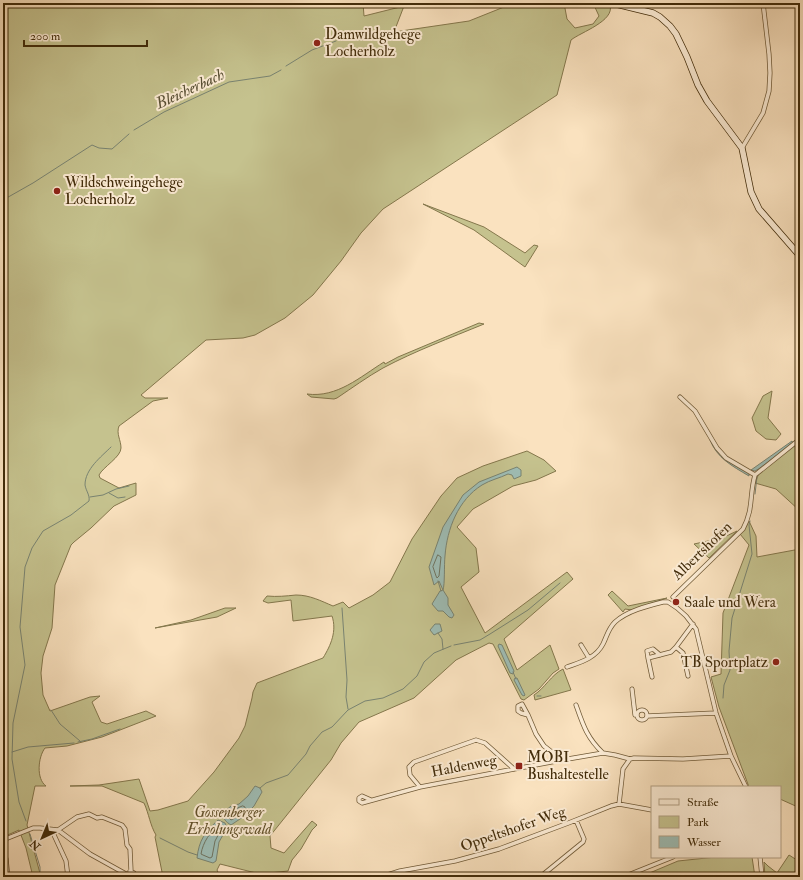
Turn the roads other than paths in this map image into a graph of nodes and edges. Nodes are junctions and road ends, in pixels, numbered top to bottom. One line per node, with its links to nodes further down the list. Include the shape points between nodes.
1 (612, 3): 3 (main road, via 653,13 670,26 707,101)
2 (763, 3): 3 (street, via 769,54 769,91 762,113)
3 (742, 148): 4 (main road, via 752,192 759,208)
4 (800, 256)
5 (680, 397): 7 (street, via 694,411 726,458)
6 (800, 439): 7 (street)
7 (755, 475): 8 (street, Albertshofen, via 751,508 743,529)
8 (673, 597)
9 (692, 624): 11 (street); 13 (street, via 668,602 627,614 614,623 600,649); 20 (street, via 696,630)
10 (581, 646): 13 (street)
11 (676, 647): 12 (street, via 671,652); 16 (street, via 683,653)
12 (660, 655): 14 (street); 14 (street, via 653,649 647,651)
13 (589, 658): 15 (street)
14 (648, 658): 17 (street)
15 (567, 667)
16 (688, 676)
17 (652, 677)
18 (632, 689): 23 (street)
19 (576, 705): 24 (street, via 585,730)
20 (716, 713): 22 (street); 25 (street)
21 (528, 715): 27 (street, via 544,746)
22 (647, 716): 23 (street, via 643,720); 23 (street, via 645,711 640,710 637,713)
23 (638, 718)
24 (603, 753): 26 (street, Haldenweg); 27 (street, Haldenweg)
25 (731, 756): 26 (street, Haldenweg); 29 (street)
26 (630, 759): 32 (street, via 623,769)
27 (562, 760): 28 (street, Haldenweg)
28 (514, 769): 30 (street, Haldenweg); 30 (street, via 485,743 476,740 414,762 409,767 410,774)
29 (746, 786)
30 (420, 787): 31 (street, Haldenweg)
31 (371, 800)
32 (619, 804): 33 (street, Oppeltshofer Weg); 34 (street, Oppeltshofer Weg)
33 (651, 810)
34 (576, 820): 45 (street, Oppeltshofer Weg, via 499,849); 46 (street, via 583,842)
35 (56, 830): 36 (street, via 33,828); 40 (street, via 77,817 89,814 122,825 130,849); 41 (street); 43 (street, via 54,835 66,860)
36 (3, 840)
37 (3, 851): 42 (street)
38 (670, 858): 47 (street)
39 (760, 858): 48 (street)
40 (131, 871): 41 (street); 44 (street)
41 (127, 876)
42 (8, 877)
43 (68, 877)
44 (136, 877)
45 (381, 877)
46 (540, 877)
47 (623, 877)
48 (762, 877)

